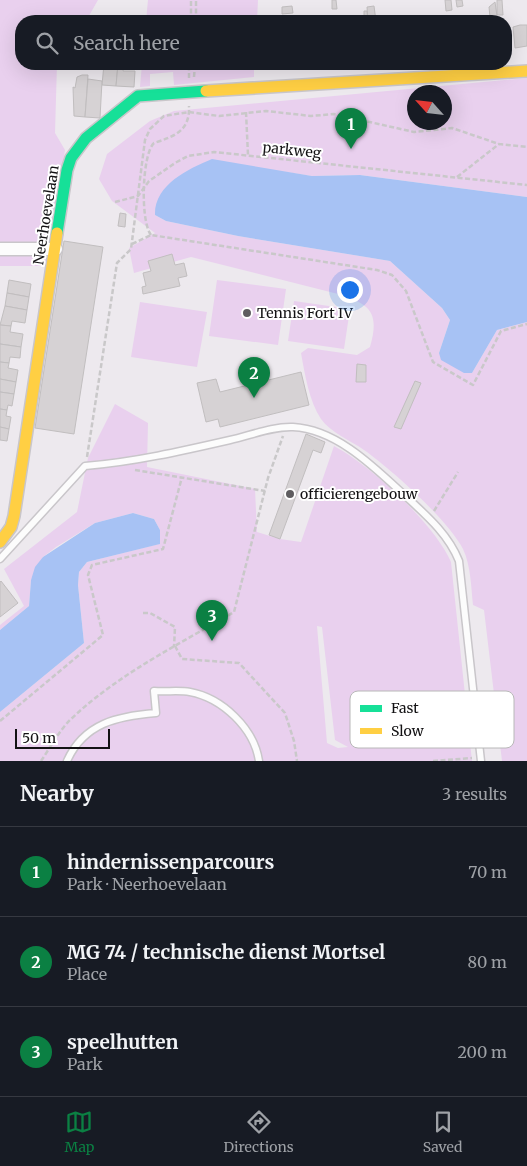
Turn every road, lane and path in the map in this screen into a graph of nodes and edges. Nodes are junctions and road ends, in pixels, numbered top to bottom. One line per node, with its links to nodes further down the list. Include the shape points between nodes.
1 (191, 0): 3 (path)
2 (196, 0): 4 (path)
3 (191, 15)
4 (196, 15)
5 (527, 70): 18 (street, Neerhoevelaan, via 138,96 73,152 67,170)
6 (189, 112): 7 (path, via 219,116); 13 (path, via 185,128 179,134 151,146); 14 (path, via 164,116 150,130)
7 (246, 112): 8 (path, via 311,116 334,114 414,132 452,128); 10 (path)
8 (499, 144): 9 (path); 11 (path)
9 (527, 147)
10 (248, 155): 11 (path, parkweg); 13 (path, parkweg, via 214,152 188,156 162,170)
11 (457, 177): 12 (path, parkweg)
12 (527, 185)
13 (144, 188): 14 (path, parkweg); 16 (path, via 142,206)
14 (138, 196): 15 (path); 17 (path)
15 (115, 202)
16 (151, 235): 17 (path); 20 (path, via 392,274 406,291 433,362 473,385 501,331)
17 (132, 244): 22 (path, via 118,263)
18 (56, 248): 19 (street); 28 (street, Neerhoevelaan, via 14,516 11,527)
19 (0, 249)
20 (527, 324)
21 (286, 428): 22 (lane, via 144,459); 26 (path); 27 (lane, via 311,431 337,441 359,455)
22 (85, 466): 29 (lane)
23 (134, 470): 25 (path)
24 (458, 472): 27 (path)
25 (182, 477): 26 (path); 33 (path, via 163,549 92,565 88,575 103,635)
26 (265, 491): 31 (path, via 234,612)
27 (429, 518): 32 (lane, via 444,534 459,561)
28 (0, 542)
29 (0, 560)
30 (143, 613): 31 (path, via 150,613 175,627)
31 (174, 647): 35 (path, via 130,672 69,721); 38 (path, via 182,659 239,663 285,713)
32 (473, 691)
33 (0, 721)
34 (481, 759): 39 (path)
35 (41, 761)
36 (67, 761): 37 (lane, via 90,730 104,722 156,713 154,691 190,692 213,700 233,715 249,734)
37 (259, 761)
38 (297, 761)
39 (433, 761)

